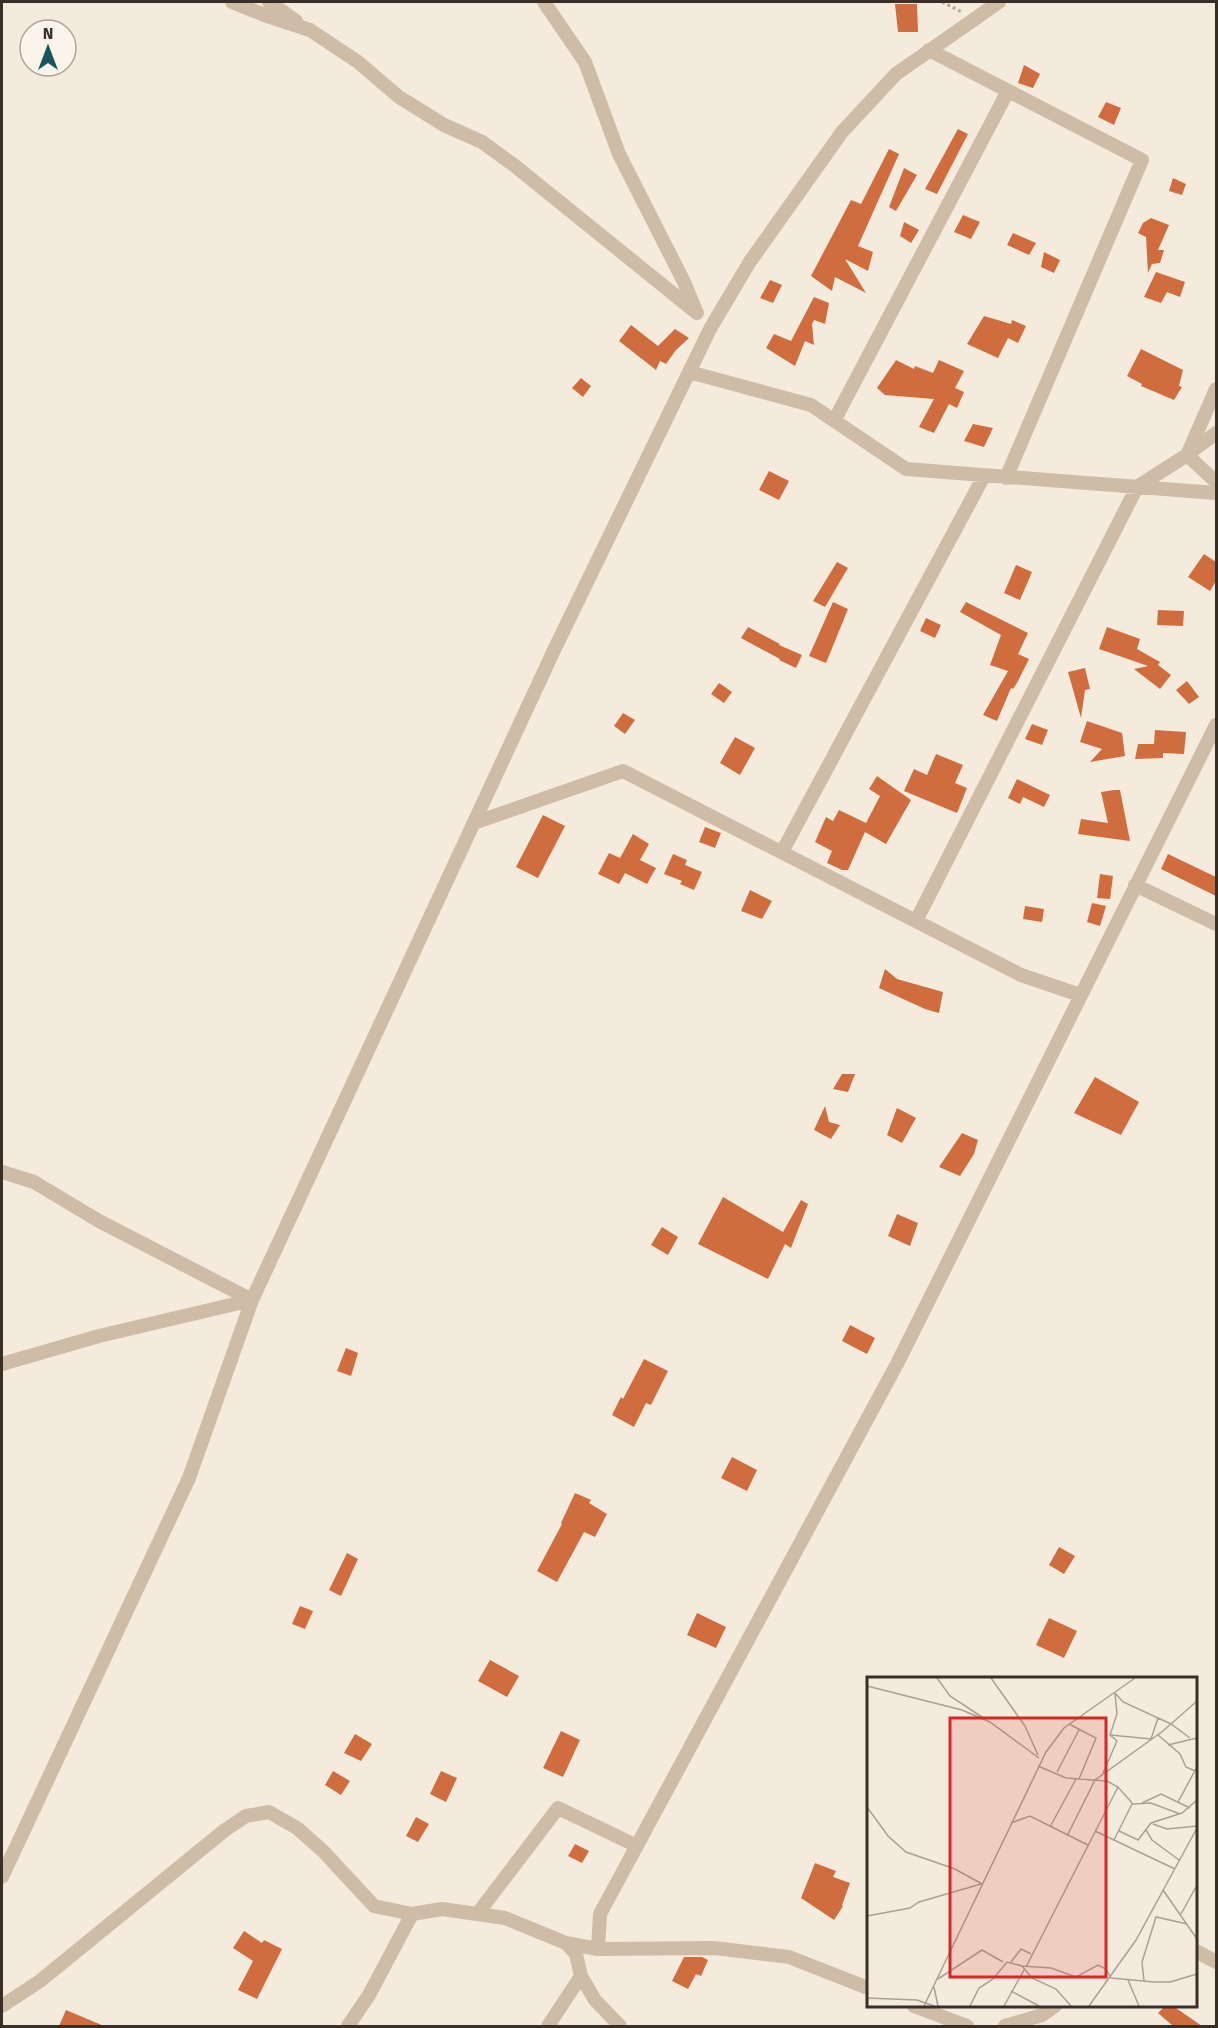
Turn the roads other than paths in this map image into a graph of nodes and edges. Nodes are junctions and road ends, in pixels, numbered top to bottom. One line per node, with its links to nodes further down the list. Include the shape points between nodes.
1 (232, 2): 5 (street)
2 (268, 2): 5 (street)
3 (544, 2): 8 (street, via 585,63 619,154)
4 (999, 2): 6 (street)
5 (310, 30): 8 (street, via 358,62 399,97 444,125 482,142 515,166)
6 (929, 50): 7 (street); 9 (street, via 896,74 842,132 749,263)
7 (1008, 91): 12 (street); 16 (street, via 1142,160)
8 (697, 313): 9 (street)
9 (711, 328): 10 (street)
10 (689, 372): 12 (street, via 811,405); 21 (street)
11 (1216, 389): 14 (street)
12 (834, 421): 15 (street, via 906,469)
13 (1216, 433): 14 (street)
14 (1187, 455): 17 (street); 18 (street)
15 (984, 476): 16 (street); 22 (street)
16 (1006, 478): 18 (street)
17 (1216, 482)
18 (1137, 488): 19 (street); 24 (street)
19 (1216, 493)
20 (1216, 725): 23 (street)
21 (474, 823): 22 (street, via 623,771); 28 (street)
22 (782, 852): 24 (street)
23 (1135, 885): 25 (street); 26 (street)
24 (916, 921): 26 (street, via 1021,975)
25 (1216, 924)
26 (1080, 995): 30 (street, via 898,1362)
27 (2, 1172): 28 (street, via 34,1182 99,1221)
28 (252, 1300): 29 (street, via 99,1336); 31 (street, via 189,1478)
29 (2, 1364)
30 (637, 1846): 32 (street, via 558,1808); 35 (street, via 600,1914)
31 (2, 1877)
32 (478, 1913): 33 (street, via 442,1909); 34 (street, via 505,1918)
33 (412, 1914): 40 (street, via 374,1906 297,1828 269,1812 246,1816 40,1981); 43 (street)
34 (566, 1943): 35 (street); 38 (street, via 576,1954)
35 (598, 1949): 39 (street, via 714,1948 789,1957)
36 (1197, 1952): 37 (street)
37 (1216, 1962)
38 (581, 1976): 44 (street); 45 (street, via 594,2000)
39 (867, 1988)
40 (2, 2006)
41 (917, 2007): 46 (street)
42 (1054, 2007): 47 (street, via 1042,2015)
43 (348, 2026)
44 (548, 2026)
45 (620, 2026)
46 (967, 2026)
47 (1005, 2026)

